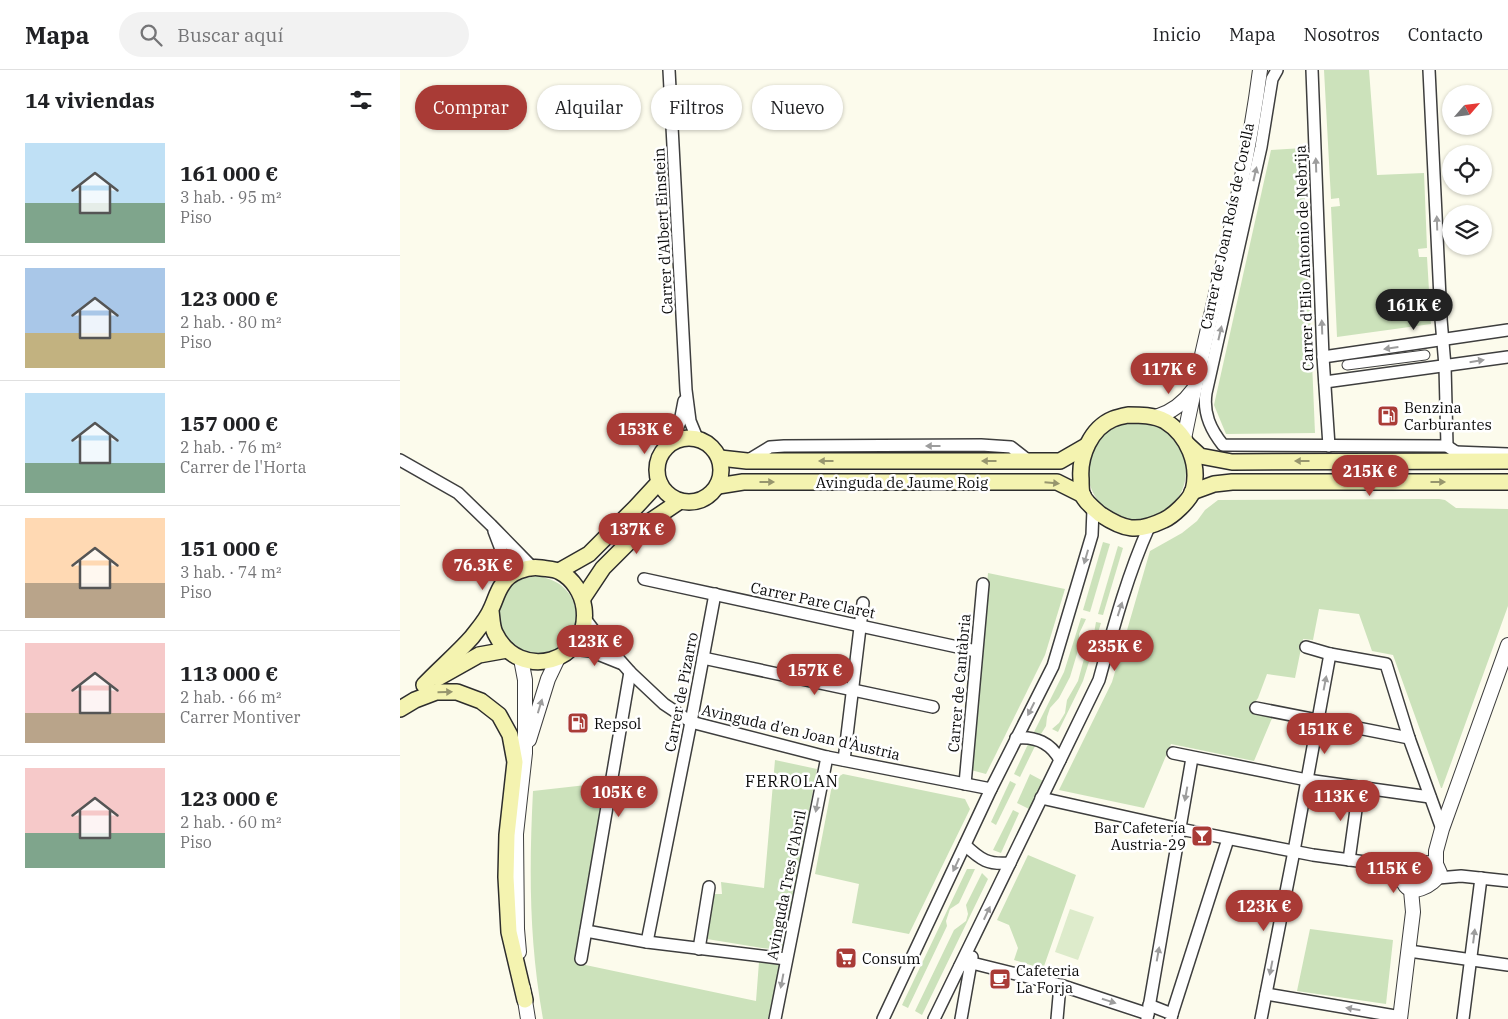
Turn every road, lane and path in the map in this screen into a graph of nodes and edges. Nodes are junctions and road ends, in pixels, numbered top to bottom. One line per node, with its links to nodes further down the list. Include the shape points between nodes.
1 (669, 70): 14 (street, Carrer d'Albert Einstein)
2 (1260, 70): 15 (street, via 1226,254)
3 (1277, 70): 21 (street, Carrer de Joan Roís de Corella, one-way to 3, via 1223,445 1204,406 1262,147 1272,79)
4 (1312, 70): 9 (street, Carrer d'Elio Antonio de Nebrija, one-way to 4)
5 (1429, 70): 7 (street, one-way to 5)
6 (1508, 330): 7 (street)
7 (1443, 340): 9 (street, one-way to 9); 12 (street)
8 (1425, 355): 11 (street)
9 (1323, 357): 13 (street, Carrer d'Elio Antonio de Nebrija)
10 (1508, 357): 12 (street, one-way to 10)
11 (1347, 365)
12 (1445, 366): 13 (street); 22 (street)
13 (1325, 382): 21 (street, Carrer d'Elio Antonio de Nebrija)
14 (686, 390): 17 (street, Carrer d'Albert Einstein, via 690,421); 18 (street, Carrer d'Albert Einstein, via 680,422)
15 (1194, 390): 16 (street, via 1184,402); 19 (street)
16 (1156, 417): 19 (main road, via 1176,430); 20 (main road, via 1128,414 1112,419 1095,432)
17 (697, 438): 18 (main road); 24 (main road, via 711,445)
18 (672, 442): 28 (main road, via 661,453 657,467)
19 (1186, 442): 26 (main road, one-way to 19, via 1232,462 1200,456); 31 (main road, via 1192,455)
20 (1086, 446): 24 (main road, Avinguda de Jaume Roig, one-way to 24, via 1060,461 747,461); 32 (main road, via 1080,470)
21 (1328, 446): 22 (street)
22 (1451, 449): 23 (street); 26 (street)
23 (1508, 454)
24 (720, 458): 30 (main road, via 722,472)
25 (400, 460): 35 (street, via 458,493)
26 (1469, 461): 27 (main road)
27 (1508, 461)
28 (659, 482): 33 (main road, via 667,494); 38 (main road, via 588,554)
29 (1508, 482): 31 (main road, one-way to 29, via 1232,482)
30 (718, 486): 32 (main road, Avinguda de Jaume Roig, one-way to 32, via 743,482 1057,482); 33 (main road, via 702,500)
31 (1192, 492): 36 (main road, via 1171,517)
32 (1082, 495): 34 (main road)
33 (680, 501): 43 (main road, via 649,522 603,568)
34 (1093, 509): 36 (main road, via 1116,524); 66 (street, one-way to 66, via 1092,534 1053,666)
35 (491, 524): 37 (street); 40 (street, via 502,552)
36 (1149, 527): 73 (street, one-way to 36, via 1099,680 1139,549)
37 (532, 567): 38 (main road); 40 (main road, via 516,572)
38 (559, 571): 43 (main road, via 574,582)
39 (644, 579): 42 (street, Carrer Pare Claret)
40 (502, 583): 45 (main road)
41 (983, 584): 52 (street, Carrer de Cantàbria)
42 (714, 594): 47 (street, Carrer Pare Claret); 55 (street, Carrer de Pizarro)
43 (583, 598): 46 (main road)
44 (863, 603): 47 (street)
45 (490, 611): 51 (main road, via 494,633); 58 (main road, via 471,638)
46 (586, 620): 50 (main road); 57 (street, Avinguda d'en Joan d'Àustria)
47 (860, 626): 52 (street, Carrer Pare Claret); 59 (street)
48 (1508, 645): 81 (street)
49 (1306, 647): 53 (street)
50 (572, 649): 54 (main road); 57 (street, Avinguda d'en Joan d'Àustria, via 590,651)
51 (507, 650): 56 (main road); 58 (main road, via 479,655)
52 (976, 651): 75 (street, Carrer de Cantàbria)
53 (1330, 654): 64 (street, one-way to 53); 67 (street, via 1386,664)
54 (558, 658): 56 (main road, via 540,662); 68 (street, one-way to 54, via 548,679)
55 (703, 658): 59 (street); 65 (street, Carrer de Pizarro)
56 (521, 659): 68 (street, via 525,680)
57 (627, 668): 65 (street, Avinguda d'en Joan d'Àustria, via 664,704); 94 (street)
58 (424, 685): 60 (main road)
59 (853, 690): 61 (street); 72 (street)
60 (400, 700)
61 (933, 707)
62 (1256, 708): 64 (street)
63 (400, 709): 105 (main road, one-way to 105, via 436,692 457,692 481,700 499,715 510,735 515,762 507,835 509,932)
64 (1318, 720): 67 (street); 74 (street)
65 (691, 722): 70 (street, Avinguda d'en Joan d'Àustria); 95 (street, Carrer de Pizarro)
66 (1016, 738): 73 (street, via 1043,742 1055,750); 77 (street)
67 (1409, 738): 78 (street)
68 (525, 753): 105 (street, via 516,864 517,929)
69 (1173, 754): 71 (street)
70 (827, 757): 72 (street, Avinguda d'en Joan d'Àustria); 98 (street, Avinguda Tres d'Abril, one-way to 98)
71 (1192, 758): 74 (street); 80 (street, one-way to 80)
72 (844, 760): 75 (street, Avinguda d'en Joan d'Àustria)
73 (1060, 760): 79 (street)
74 (1307, 780): 76 (street); 84 (street)
75 (965, 784): 77 (street, Avinguda d'en Joan d'Àustria)
76 (1359, 788): 78 (street); 85 (street)
77 (991, 789): 83 (street)
78 (1430, 797): 81 (street)
79 (1041, 798): 80 (street); 86 (street)
80 (1180, 829): 82 (street); 106 (street, one-way to 80)
81 (1442, 829): 87 (street)
82 (1228, 839): 84 (street); 107 (street)
83 (965, 845): 86 (street, via 983,860 994,864); 111 (street, one-way to 111)
84 (1294, 851): 85 (street); 104 (street, one-way to 104)
85 (1349, 860): 89 (street, via 1388,866)
86 (1010, 863): 101 (street, one-way to 86)
87 (1434, 865): 88 (street, via 1461,876); 89 (street); 92 (street)
88 (1481, 878): 90 (street); 100 (street, one-way to 88)
89 (1408, 879): 92 (street); 93 (street)
90 (1508, 881)
91 (709, 887): 96 (street)
92 (1426, 887): 93 (street)
93 (1413, 912): 97 (street)
94 (586, 931): 95 (street); 99 (street)
95 (646, 942): 96 (street)
96 (699, 949): 98 (street)
97 (1409, 951): 100 (street); 108 (street)
98 (786, 959): 110 (street, Avinguda Tres d'Abril, one-way to 110)
99 (581, 960)
100 (1471, 960): 102 (street); 116 (street)
101 (966, 965): 103 (street); 112 (street); 113 (street)
102 (1508, 965)
103 (1060, 985): 106 (street, one-way to 106); 114 (street)
104 (1266, 994): 108 (street, one-way to 104); 115 (street)
105 (525, 1000): 109 (street)
106 (1148, 1013): 107 (street)
107 (1171, 1017)
108 (1400, 1018)
109 (528, 1019)
110 (774, 1019)
111 (883, 1019)
112 (934, 1019)
113 (961, 1019)
114 (1057, 1019)
115 (1261, 1019)
116 (1463, 1019)

